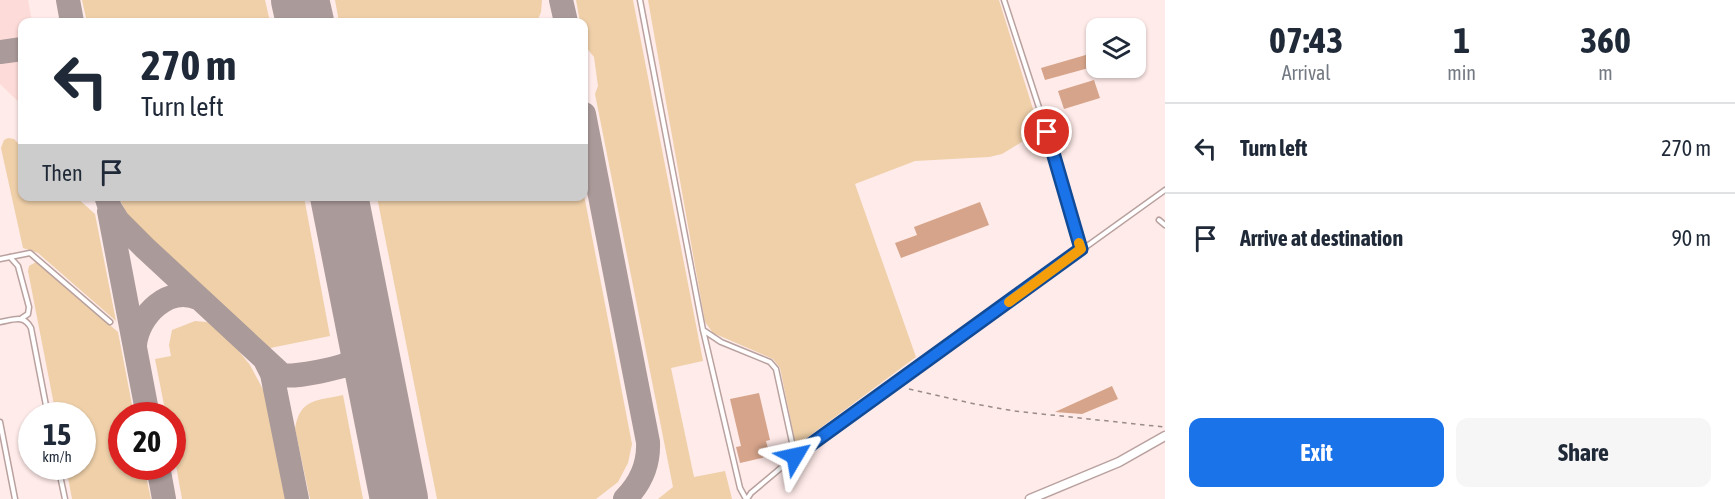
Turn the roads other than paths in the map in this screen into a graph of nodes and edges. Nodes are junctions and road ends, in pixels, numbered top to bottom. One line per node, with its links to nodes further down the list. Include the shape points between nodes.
1 (640, 0): 12 (lane)
2 (1004, 0): 6 (lane)
3 (1165, 190): 6 (lane)
4 (1159, 220): 5 (lane)
5 (1165, 225)
6 (1081, 249): 16 (lane)
7 (10, 257): 8 (lane); 9 (lane, via 18,266 29,307); 11 (lane, via 30,253)
8 (0, 259)
9 (22, 318): 10 (lane); 13 (lane, via 31,328)
10 (0, 322)
11 (110, 322)
12 (703, 330): 16 (lane, via 721,342 770,362 776,369); 20 (lane, via 740,488)
13 (45, 402)
14 (0, 422): 18 (lane)
15 (1165, 436): 21 (street, via 1119,462)
16 (795, 456): 20 (lane)
17 (61, 480): 19 (lane)
18 (15, 499)
19 (65, 499)
20 (746, 499)
21 (1030, 499)

